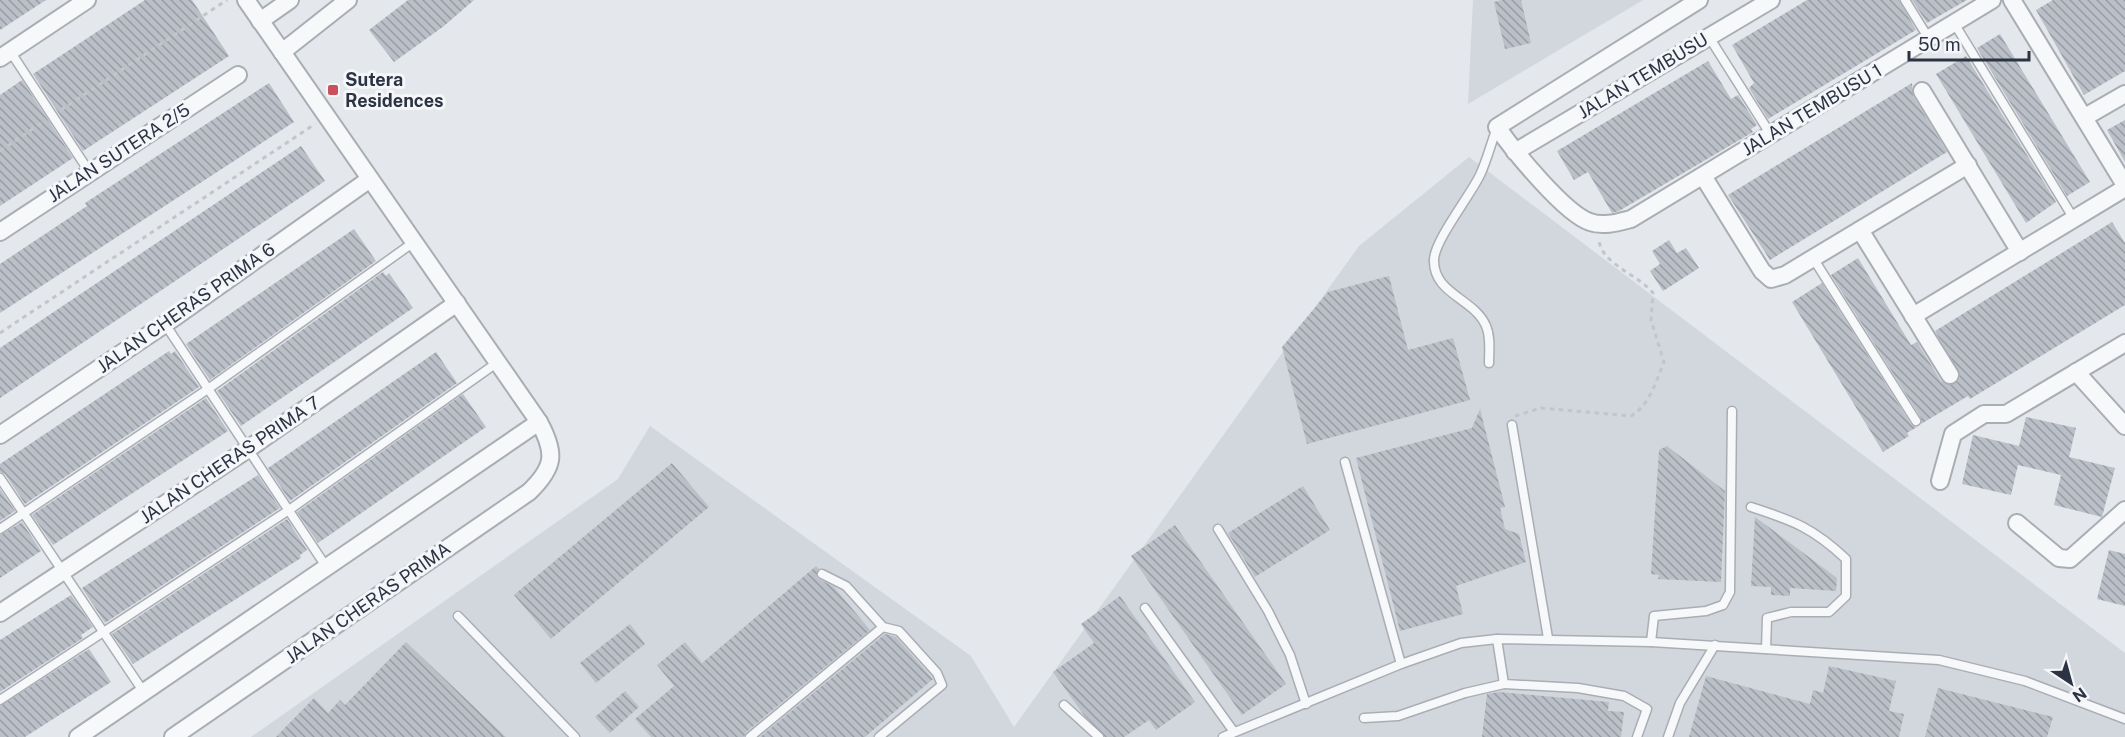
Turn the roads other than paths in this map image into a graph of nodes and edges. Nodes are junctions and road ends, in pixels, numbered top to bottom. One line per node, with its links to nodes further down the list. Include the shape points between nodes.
1 (87, 0): 15 (street)
2 (246, 0): 10 (street)
3 (290, 0): 10 (street)
4 (348, 0): 14 (street)
5 (1700, 0): 20 (street)
6 (1771, 0): 12 (street, JALAN TEMBUSU)
7 (1905, 0): 13 (lane)
8 (1992, 0): 11 (street, JALAN TEMBUSU 1)
9 (2012, 0): 19 (street)
10 (260, 21): 14 (street)
11 (1954, 24): 13 (street, JALAN TEMBUSU 1); 28 (lane)
12 (1709, 37): 21 (lane); 22 (street, JALAN TEMBUSU)
13 (1929, 39): 21 (street, JALAN TEMBUSU 1)
14 (282, 52): 26 (street)
15 (5, 55): 24 (lane)
16 (238, 75): 24 (street, JALAN SUTERA 2/5)
17 (1922, 91): 23 (street)
18 (2125, 94): 19 (street)
19 (2085, 117): 27 (street)
20 (1497, 127): 22 (street); 39 (lane, via 1480,175 1434,258 1436,275 1482,318 1489,336)
21 (1771, 135): 25 (street, JALAN TEMBUSU 1)
22 (1515, 152): 25 (street, JALAN TEMBUSU 1, via 1571,209 1590,222 1631,219)
23 (1968, 165): 29 (street); 32 (street)
24 (90, 172): 30 (street, JALAN SUTERA 2/5)
25 (1703, 176): 33 (street, via 1762,271 1771,279)
26 (370, 179): 31 (street); 36 (street, JALAN CHERAS PRIMA 6)
27 (2125, 187): 28 (street)
28 (2074, 219): 32 (street)
29 (1860, 230): 33 (street); 35 (street)
30 (0, 232)
31 (414, 242): 34 (street); 42 (lane)
32 (2020, 252): 35 (street)
33 (1813, 258): 44 (lane)
34 (457, 303): 38 (street); 49 (street, JALAN CHERAS PRIMA 7)
35 (1913, 316): 41 (street)
36 (165, 324): 42 (lane); 48 (street, JALAN CHERAS PRIMA 6)
37 (2125, 343): 40 (street)
38 (498, 362): 45 (street); 54 (lane)
39 (1489, 363)
40 (2076, 372): 47 (street); 52 (street, via 2006,414 1984,414 1953,434)
41 (1950, 375)
42 (208, 389): 49 (lane); 56 (lane)
43 (1732, 411): 70 (lane, via 1730,592 1723,605 1706,611 1654,616)
44 (1916, 421)
45 (539, 422): 60 (street); 83 (street, JALAN CHERAS PRIMA, via 550,442 551,458 544,477 529,492)
46 (1512, 425): 68 (lane)
47 (2125, 426)
48 (0, 435)
49 (248, 449): 54 (lane); 61 (street, JALAN CHERAS PRIMA 7)
50 (1345, 462): 73 (lane)
51 (0, 478): 56 (lane)
52 (1940, 480)
53 (1751, 507): 72 (lane, via 1821,535 1846,559 1846,596 1829,612 1791,612 1767,618)
54 (289, 510): 60 (lane); 67 (lane)
55 (2125, 510): 57 (street, via 2070,559 2059,558)
56 (24, 514): 58 (lane); 61 (lane)
57 (2017, 523)
58 (0, 529)
59 (1218, 529): 77 (lane, via 1268,611 1290,655)
60 (327, 567): 75 (street)
61 (63, 572): 64 (street, JALAN CHERAS PRIMA 7); 67 (lane)
62 (822, 574): 66 (lane, via 846,586)
63 (1145, 608): 81 (lane)
64 (0, 613)
65 (458, 616): 84 (lane)
66 (883, 627): 85 (lane); 86 (lane, via 899,631 937,673 942,685)
67 (103, 631): 75 (lane); 76 (lane)
68 (1548, 638): 69 (lane); 70 (lane)
69 (1497, 639): 73 (lane, via 1461,643); 74 (lane)
70 (1651, 642): 71 (lane)
71 (1715, 645): 72 (lane); 90 (lane, via 1680,703)
72 (1766, 649): 80 (lane, via 1939,660 2025,681)
73 (1401, 664): 77 (lane)
74 (1504, 684): 79 (lane, via 1398,716); 89 (lane, via 1578,688 1624,696 1647,709)
75 (143, 691): 82 (street)
76 (0, 700)
77 (1306, 704): 81 (lane)
78 (1064, 705): 87 (lane)
79 (1364, 718)
80 (2125, 719)
81 (1234, 732): 88 (lane)
82 (78, 737)
83 (173, 737)
84 (575, 737)
85 (750, 737)
86 (879, 737)
87 (1099, 737)
88 (1223, 737)
89 (1637, 737)
90 (1668, 737)

